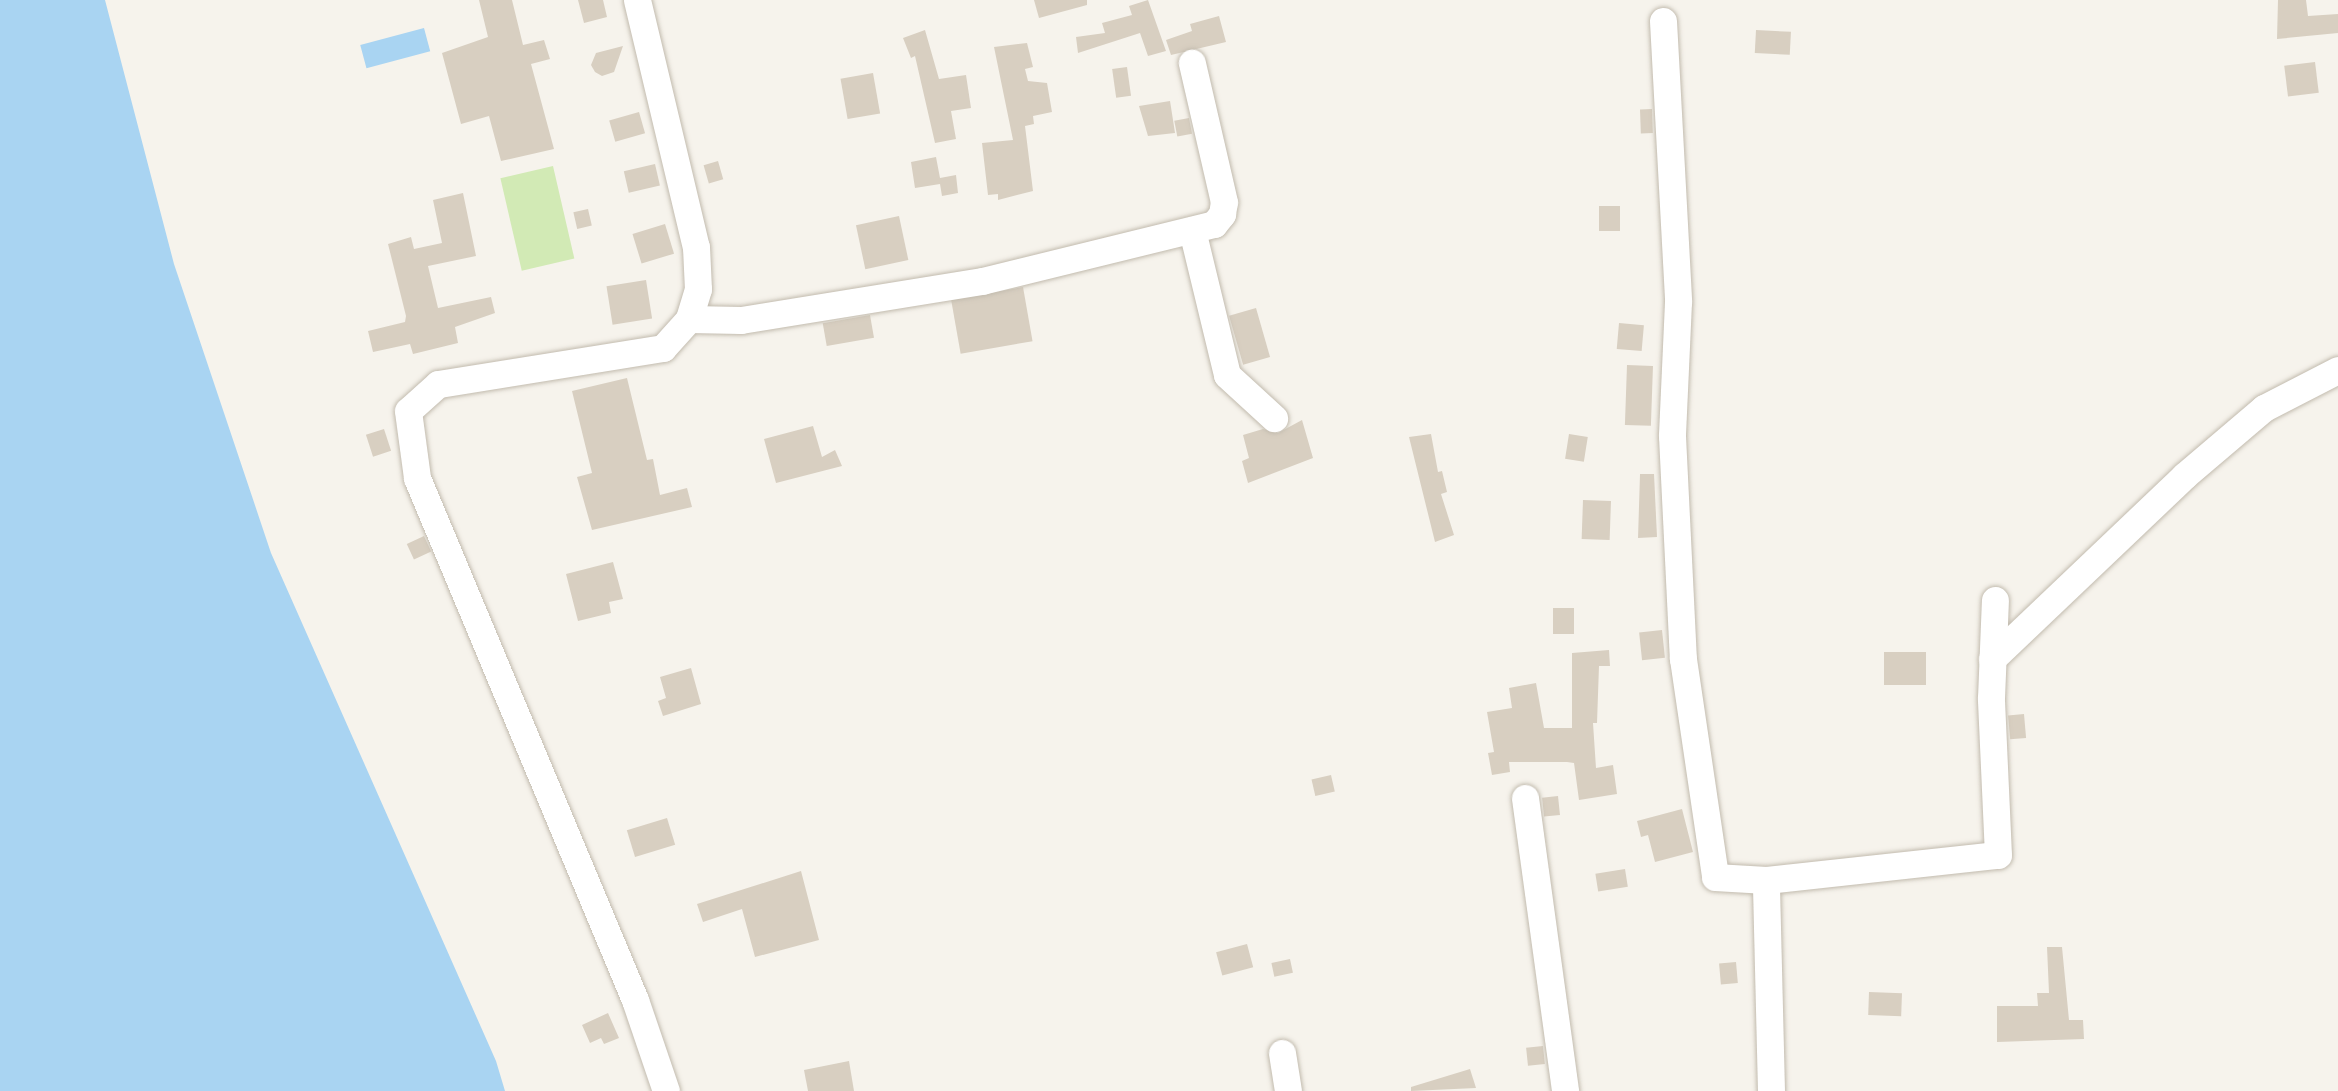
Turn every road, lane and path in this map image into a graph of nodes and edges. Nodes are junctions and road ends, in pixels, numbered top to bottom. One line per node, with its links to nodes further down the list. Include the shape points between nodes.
1 (638, 0): 5 (street, via 696,247 698,289)
2 (1663, 21): 11 (street, via 1678,302 1672,436 1683,659 1715,877)
3 (1192, 63): 4 (street, via 1224,202 1222,214 1214,224)
4 (1192, 230): 5 (street, via 982,281 741,320); 7 (street, via 1227,375)
5 (689, 319): 13 (street, via 663,348 438,384 408,411 417,478 635,1000)
6 (2338, 370): 9 (street, via 2264,408 2184,476)
7 (1274, 418)
8 (1995, 600): 9 (street)
9 (1992, 659): 11 (street, via 1998,855)
10 (1525, 798): 15 (street)
11 (1766, 880): 16 (street)
12 (1282, 1053): 14 (street)
13 (666, 1091)
14 (1288, 1091)
15 (1565, 1091)
16 (1771, 1091)

